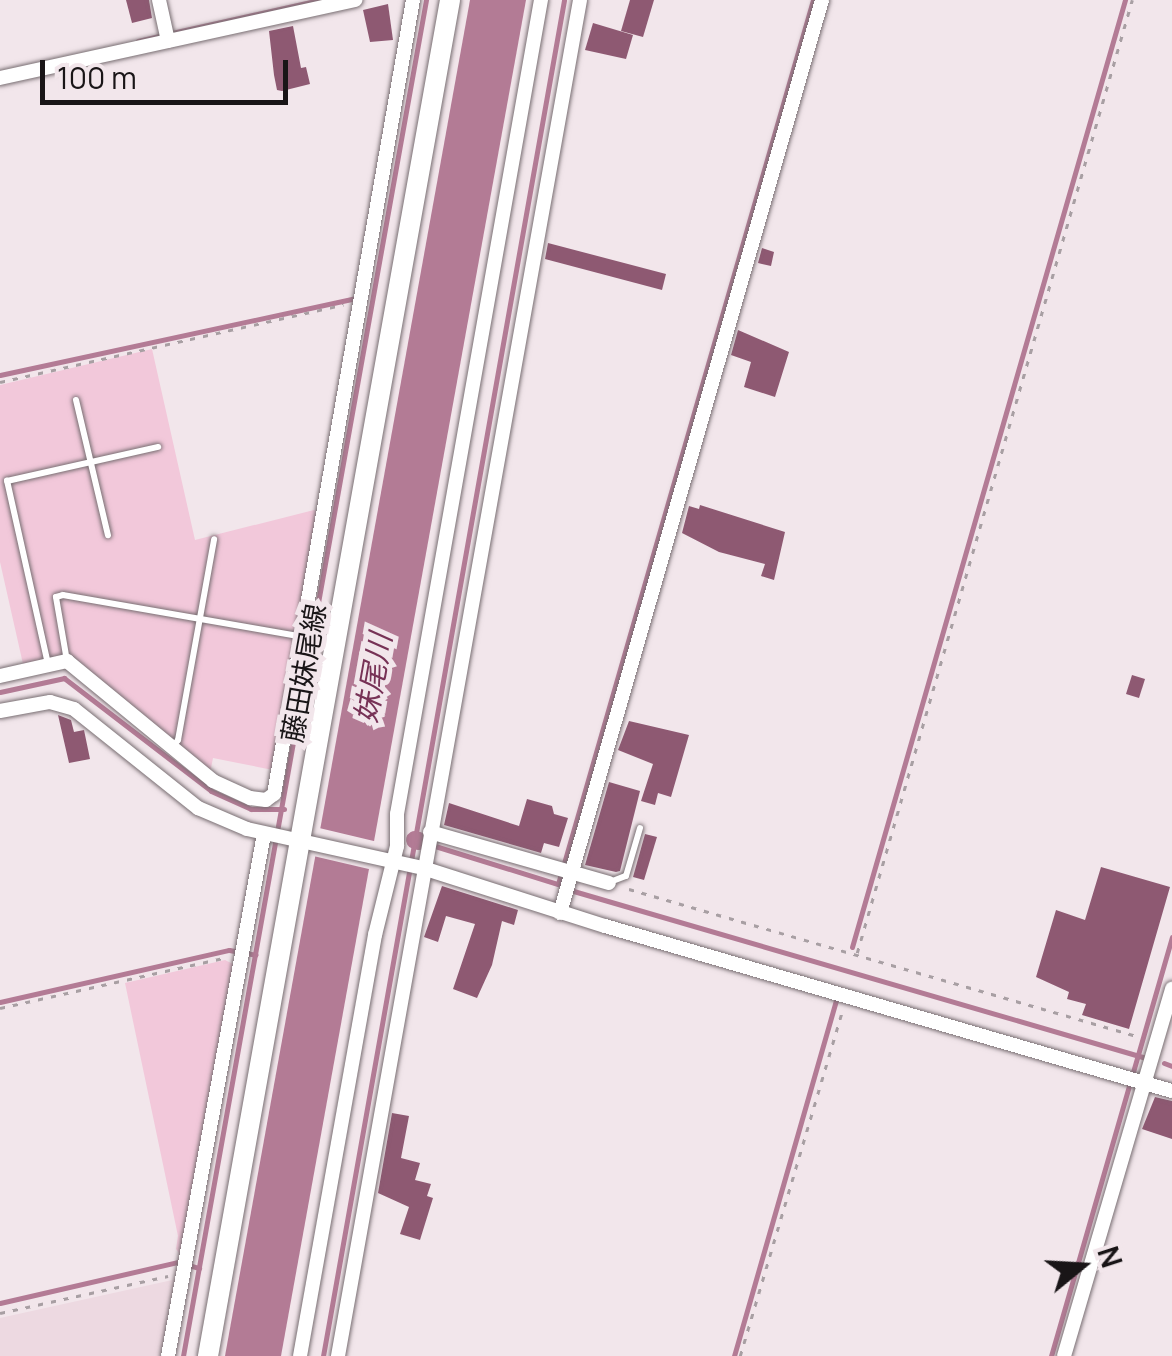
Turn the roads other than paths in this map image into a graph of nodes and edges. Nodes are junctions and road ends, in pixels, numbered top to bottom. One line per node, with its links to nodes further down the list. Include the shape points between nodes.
1 (159, 0): 8 (street)
2 (356, 0): 8 (street)
3 (413, 0): 16 (street)
4 (450, 0): 25 (main road, 藤田妹尾線)
5 (541, 0): 26 (street, via 397,814)
6 (580, 0): 24 (street)
7 (822, 0): 27 (street)
8 (168, 40): 9 (street)
9 (0, 78)
10 (76, 400): 12 (lane)
11 (158, 447): 12 (lane)
12 (90, 462): 13 (lane); 18 (lane, via 6,481)
13 (108, 535)
14 (214, 539): 15 (lane)
15 (200, 617): 16 (lane); 17 (lane, via 56,597); 21 (lane)
16 (305, 637): 22 (street, via 274,794 266,800 235,794)
17 (67, 661): 18 (street); 21 (street)
18 (49, 665): 19 (street)
19 (0, 676)
20 (0, 711): 22 (street, via 50,702 74,709)
21 (172, 749): 22 (street)
22 (182, 773): 25 (street, via 210,814)
23 (640, 828): 28 (lane, via 626,876)
24 (430, 832): 26 (street); 27 (street)
25 (286, 839): 26 (street); 33 (street, via 241,954); 34 (main road, 藤田妹尾線)
26 (405, 864): 29 (street); 35 (street, via 374,935); 36 (street)
27 (566, 879): 28 (street); 29 (street)
28 (608, 883)
29 (560, 913): 31 (street)
30 (1172, 988): 31 (street)
31 (1136, 1081): 32 (street); 37 (street)
32 (1172, 1091)
33 (168, 1356)
34 (208, 1356)
35 (300, 1356)
36 (338, 1356)
37 (1064, 1356)

